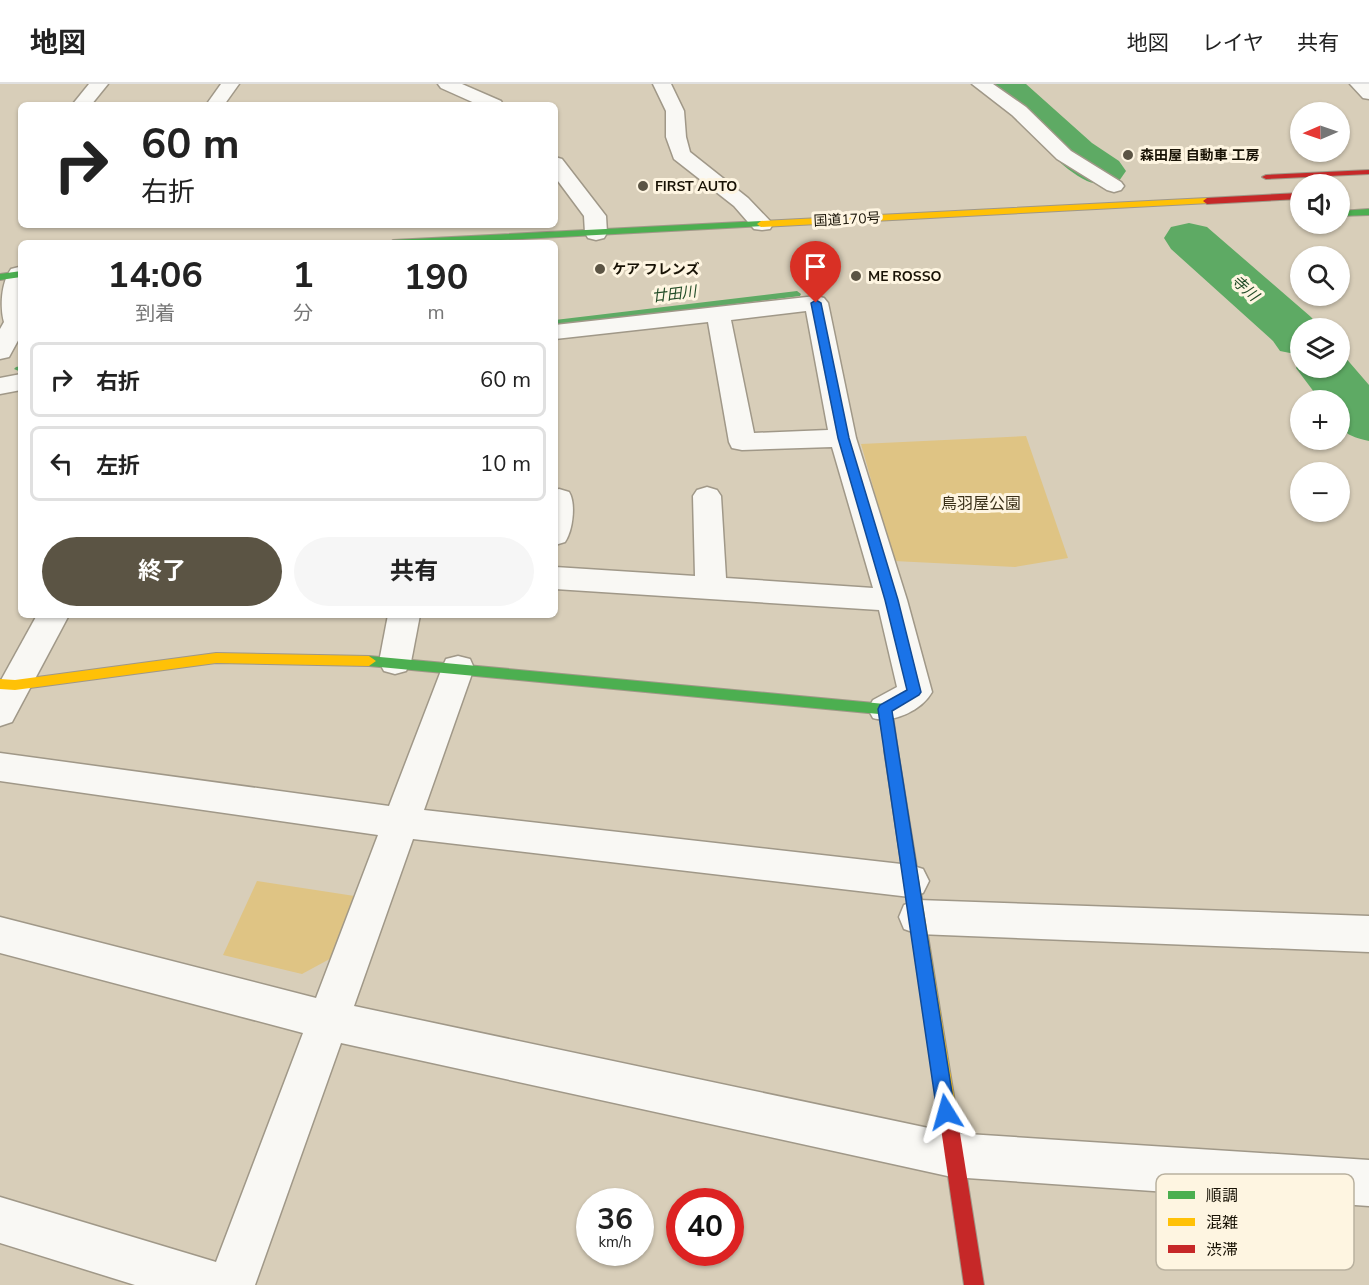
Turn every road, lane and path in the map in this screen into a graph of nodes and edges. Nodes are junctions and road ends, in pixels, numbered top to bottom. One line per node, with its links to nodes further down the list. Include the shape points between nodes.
1 (99, 84): 8 (street)
2 (230, 84): 9 (street)
3 (447, 84): 10 (street)
4 (662, 84): 21 (street, via 675,111 681,155 741,202)
5 (981, 84): 14 (street, via 1020,111 1064,155)
6 (1359, 84): 7 (street)
7 (1369, 94)
8 (84, 102)
9 (217, 102)
10 (487, 102)
11 (558, 167): 23 (street, via 595,216)
12 (1369, 172): 13 (main road)
13 (1253, 178)
14 (1120, 185): 15 (main road)
15 (1091, 187)
16 (1290, 197): 20 (main road, 国道170号)
17 (932, 201): 20 (main road)
18 (1369, 212): 19 (main road)
19 (1350, 213)
20 (878, 218): 21 (main road, 国道170号); 22 (main road)
21 (762, 224): 23 (main road, 国道170号)
22 (958, 228)
23 (596, 233): 24 (main road, 国道170号)
24 (454, 240)
25 (13, 275): 28 (street, via 9,309 16,322)
26 (718, 315): 27 (street); 31 (street, via 742,442); 31 (street, via 816,303)
27 (558, 332)
28 (0, 352)
29 (18, 383): 30 (street)
30 (0, 386)
31 (843, 438): 37 (street)
32 (707, 496): 36 (street)
33 (559, 498): 34 (street)
34 (558, 507)
35 (558, 578): 36 (street)
36 (711, 588): 37 (street)
37 (892, 600): 43 (street, via 915,692)
38 (51, 618): 42 (street)
39 (403, 618): 40 (street)
40 (395, 662): 41 (main road); 42 (main road, via 216,658)
41 (458, 668): 43 (main road); 46 (street)
42 (8, 685): 44 (street)
43 (885, 709): 47 (main road)
44 (0, 713)
45 (0, 767): 46 (street)
46 (402, 823): 47 (street); 50 (street)
47 (914, 899): 48 (street); 51 (main road)
48 (1369, 934)
49 (0, 935): 50 (street)
50 (330, 1021): 51 (street); 57 (street)
51 (952, 1155): 52 (street); 58 (main road)
52 (1235, 1174)
53 (1354, 1182): 54 (street)
54 (1369, 1183)
55 (0, 1220): 56 (street)
56 (212, 1285)
57 (231, 1285)
58 (974, 1285)

